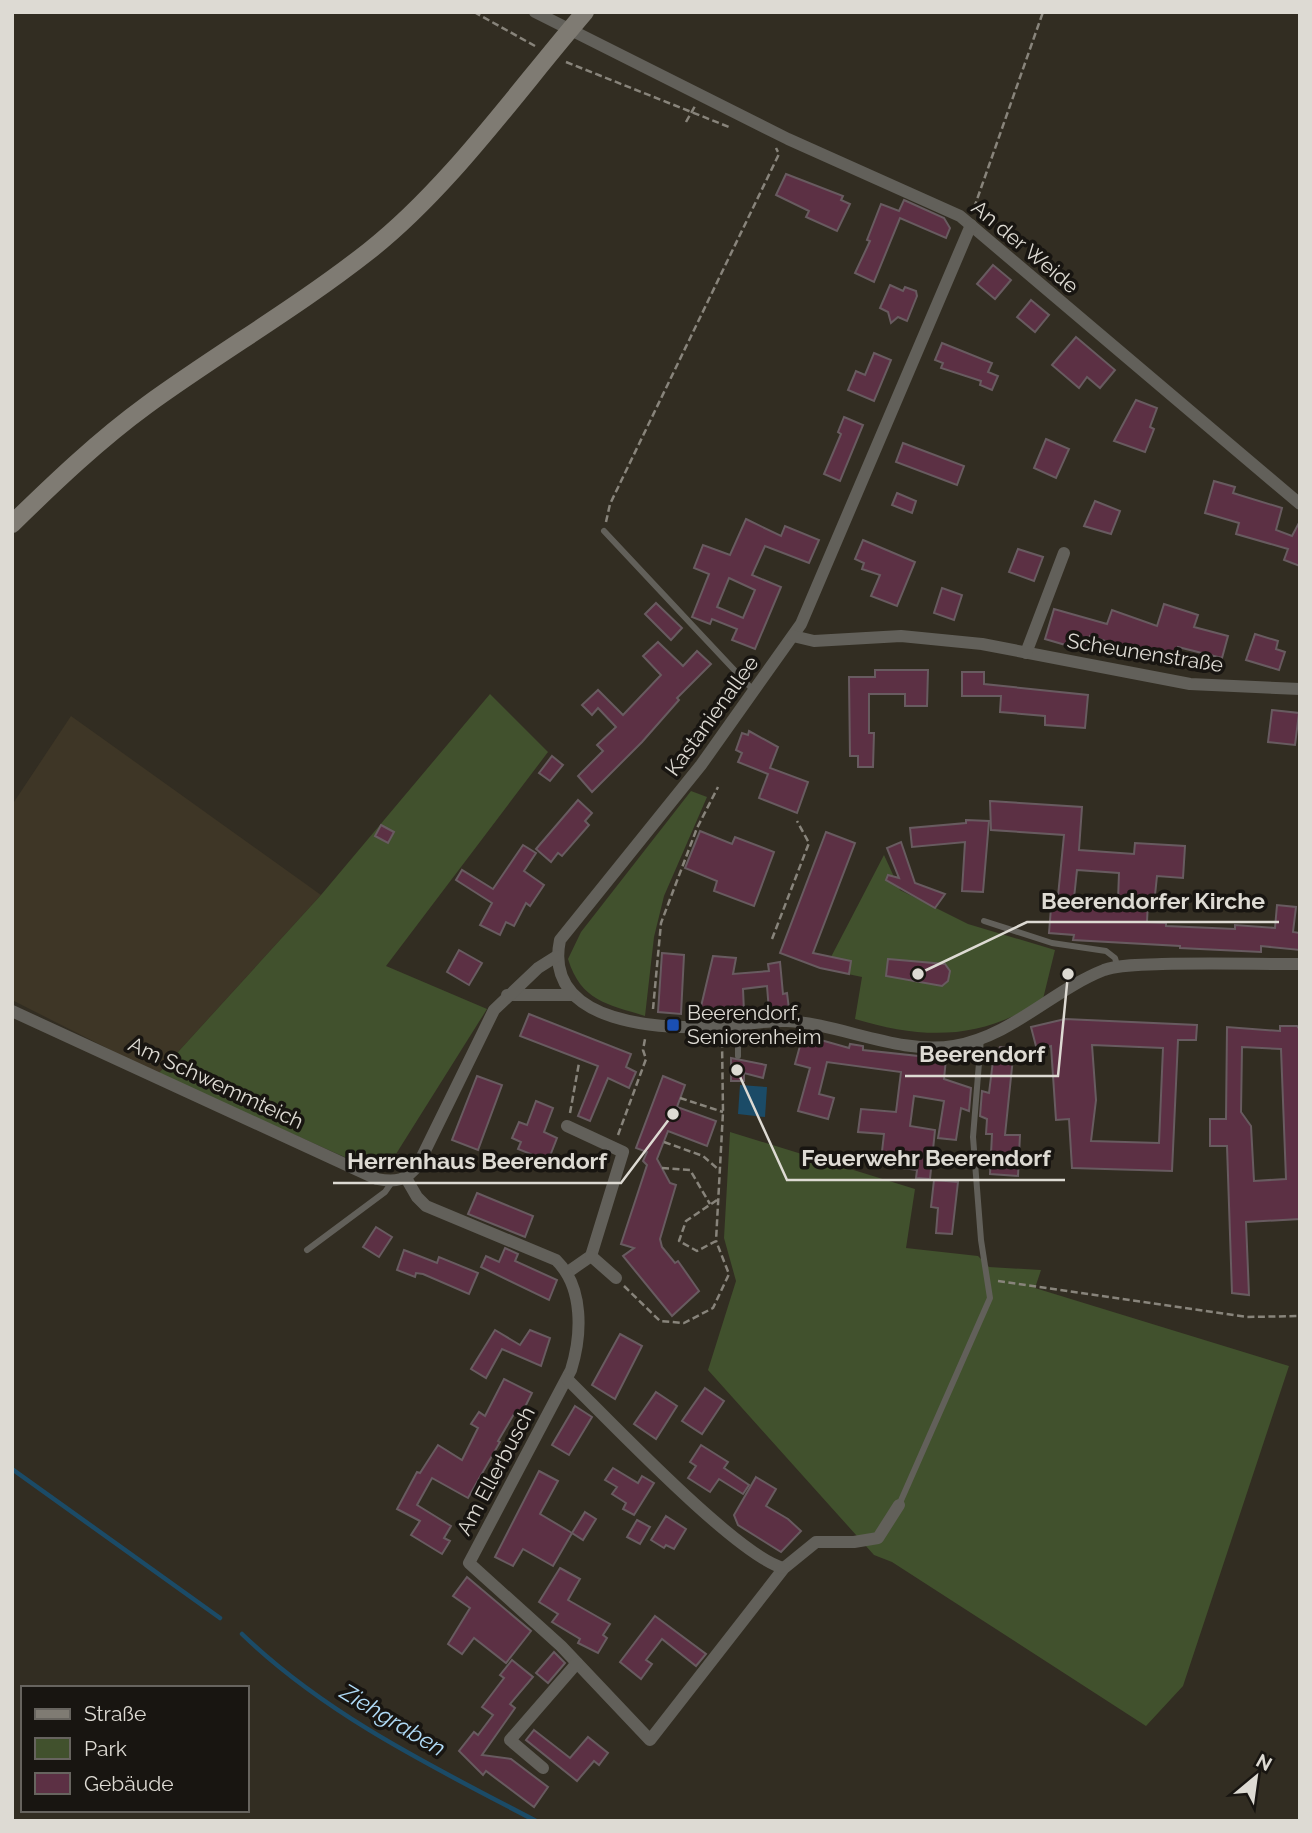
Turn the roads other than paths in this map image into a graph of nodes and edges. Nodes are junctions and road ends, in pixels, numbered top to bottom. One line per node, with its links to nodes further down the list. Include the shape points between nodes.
1 (535, 12): 3 (street, An der Weide)
2 (585, 12): 3 (main road)
3 (570, 29): 4 (street, An der Weide, via 788,139 961,216); 6 (main road, via 428,195 369,250 144,407)
4 (971, 225): 5 (street, An der Weide); 9 (street, Kastanienallee, via 817,592)
5 (1300, 504)
6 (12, 524)
7 (604, 531): 12 (lane)
8 (1064, 553): 10 (street, Scheunenstraße)
9 (793, 636): 10 (street, Scheunenstraße, via 814,641 901,636); 12 (street, Kastanienallee)
10 (1026, 653): 11 (street, Scheunenstraße, via 1190,684)
11 (1300, 689)
12 (755, 691): 14 (street, Kastanienallee, via 625,864 580,912 560,940)
13 (984, 921): 16 (lane, via 1052,943 1106,951)
14 (557, 956): 17 (street, Kastanienallee); 18 (street, via 562,980)
15 (1300, 964): 16 (street)
16 (1118, 968): 21 (street, via 1106,970 1028,1017)
17 (507, 995): 18 (street); 24 (street, Kastanienallee, via 494,1010 418,1165)
18 (572, 995): 20 (street, via 612,1016 647,1025)
19 (12, 1011): 25 (street, Am Schwemmteich)
20 (738, 1025): 21 (street, via 785,1021 927,1046 951,1046); 22 (lane)
21 (981, 1038): 31 (lane, via 973,1137 990,1298)
22 (738, 1056)
23 (567, 1126): 27 (street, via 623,1152)
24 (406, 1178): 25 (street); 28 (street, via 426,1206 556,1260)
25 (391, 1182): 26 (lane, via 385,1192)
26 (307, 1250)
27 (591, 1255): 28 (street); 29 (street)
28 (568, 1272): 30 (street, Am Ellerbusch, via 580,1342)
29 (616, 1278)
30 (567, 1379): 32 (street, via 728,1532 774,1566); 33 (street, Am Ellerbusch, via 469,1563)
31 (899, 1505): 32 (street, Am Ellerbusch, via 878,1538 816,1542)
32 (784, 1568): 33 (street, Am Ellerbusch, via 650,1740)
33 (577, 1663): 34 (street, via 510,1740)
34 (543, 1768)

